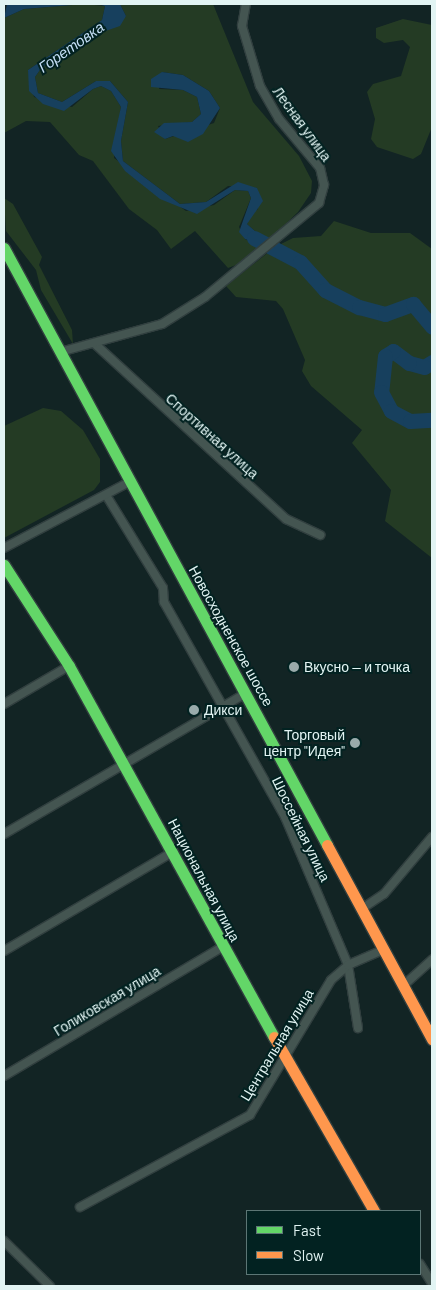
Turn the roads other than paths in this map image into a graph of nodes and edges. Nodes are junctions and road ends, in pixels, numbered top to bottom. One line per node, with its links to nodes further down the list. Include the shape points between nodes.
1 (246, 4): 3 (street, Лесная улица, via 242,26 260,86 324,177 323,194 315,210 162,324)
2 (4, 248): 4 (main road, Новосходненское шоссе)
3 (95, 344): 4 (street); 7 (street, Спортивная улица, via 286,519)
4 (60, 352): 5 (main road, Новосходненское шоссе)
5 (129, 482): 6 (street); 11 (main road, Новосходненское шоссе)
6 (106, 495): 8 (street); 13 (street, Шоссейная улица, via 163,588 164,602)
7 (320, 535)
8 (4, 548)
9 (4, 565): 10 (main road, Национальная улица)
10 (69, 666): 12 (street); 14 (main road, Национальная улица)
11 (246, 694): 13 (street); 18 (main road, Новосходненское шоссе)
12 (4, 704)
13 (222, 707): 14 (street); 23 (street, Шоссейная улица, via 285,817)
14 (124, 763): 15 (street); 17 (main road, Национальная улица)
15 (4, 834)
16 (432, 837): 18 (street, via 384,894)
17 (172, 852): 19 (main road, Национальная улица); 21 (street)
18 (363, 908): 20 (main road, Новосходненское шоссе)
19 (222, 947): 27 (main road, Национальная улица); 28 (street, Голиковская улица)
20 (385, 949): 23 (street, Центральная улица); 24 (main road, Новосходненское шоссе)
21 (4, 951)
22 (432, 960): 24 (street)
23 (348, 965): 25 (street, Шоссейная улица); 27 (street, Центральная улица, via 331,980)
24 (404, 985): 26 (main road, Новосходненское шоссе)
25 (358, 1028)
26 (432, 1039)
27 (285, 1057): 29 (street, Центральная улица, via 250,1115); 30 (main road, Национальная улица)
28 (4, 1076)
29 (80, 1207)
30 (373, 1210)
31 (4, 1241): 34 (street)
32 (421, 1266): 33 (street)
33 (432, 1283)
34 (50, 1286)

